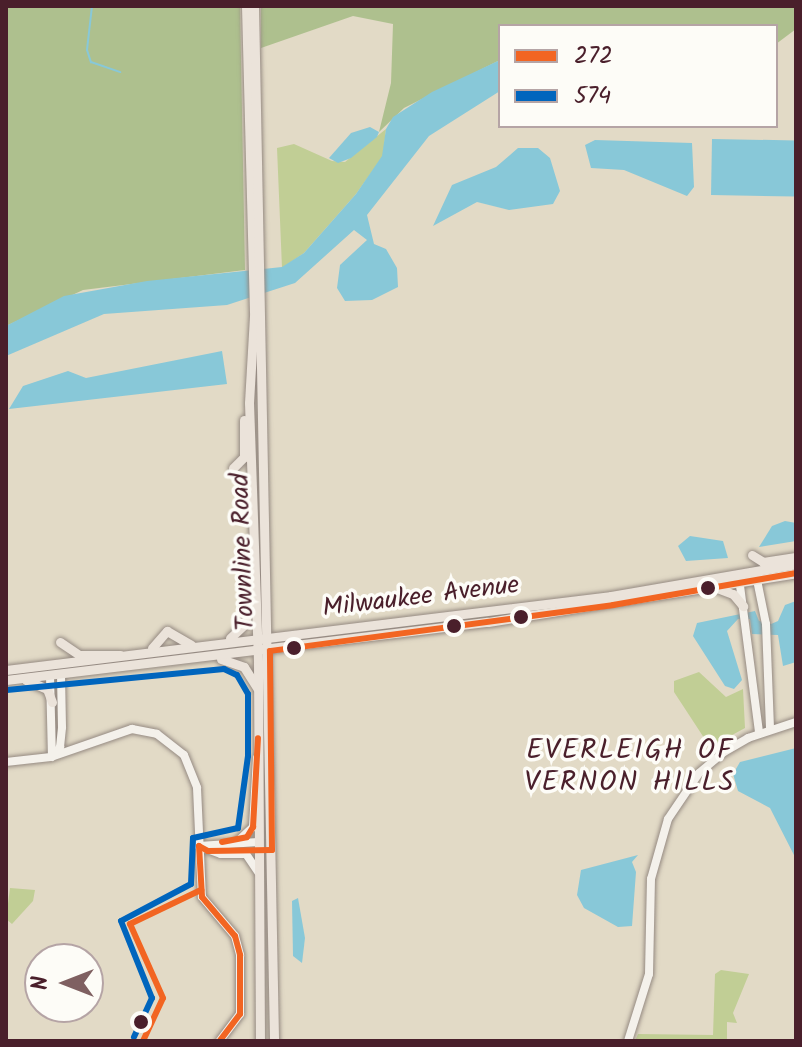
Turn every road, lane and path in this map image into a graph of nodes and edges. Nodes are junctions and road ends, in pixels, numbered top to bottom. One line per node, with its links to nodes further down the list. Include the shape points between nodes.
1 (246, 6): 3 (main road)
2 (254, 6): 3 (main road)
3 (257, 256): 4 (main road, Townline Road)
4 (259, 315): 5 (main road, Townline Road); 16 (main road, Townline Road)
5 (250, 377): 6 (main road, via 244,457); 7 (main road, Townline Road)
6 (233, 468)
7 (251, 482): 19 (main road, Townline Road); 21 (main road, via 246,497 246,623)
8 (752, 555): 9 (main road, via 763,562)
9 (796, 557)
10 (796, 564): 12 (main road, Milwaukee Avenue)
11 (796, 573): 12 (main road, Milwaukee Avenue)
12 (756, 575): 13 (main road, Milwaukee Avenue); 35 (street, via 765,620)
13 (739, 578): 14 (main road, Milwaukee Avenue); 15 (street); 17 (main road, Milwaukee Avenue)
14 (713, 588): 15 (main road, via 733,594); 23 (main road, Milwaukee Avenue)
15 (743, 607): 36 (street)
16 (269, 615): 17 (main road, via 273,625); 18 (main road, Townline Road)
17 (291, 636): 18 (main road, Milwaukee Avenue)
18 (269, 638): 19 (main road, Milwaukee Avenue); 23 (main road, Townline Road)
19 (257, 639): 21 (main road, Milwaukee Avenue); 25 (main road, Townline Road)
20 (60, 642): 26 (main road, via 79,655 110,651)
21 (224, 642): 22 (main road, Milwaukee Avenue)
22 (193, 645): 24 (main road, Milwaukee Avenue); 24 (main road, via 167,631 160,644)
23 (270, 651): 25 (main road, Milwaukee Avenue); 48 (main road, Townline Road)
24 (145, 652): 26 (main road, Milwaukee Avenue)
25 (257, 652): 27 (main road, Milwaukee Avenue); 31 (main road, Townline Road)
26 (123, 656): 29 (main road, Milwaukee Avenue)
27 (162, 663): 29 (main road, Milwaukee Avenue); 31 (main road, via 226,659 244,667)
28 (6, 670): 29 (main road)
29 (54, 672): 30 (main road); 32 (street); 34 (street)
30 (10, 679): 32 (main road, via 47,689)
31 (258, 691): 39 (main road, Townline Road)
32 (52, 702): 38 (street)
33 (796, 722): 35 (street)
34 (62, 727): 37 (street, via 71,741); 38 (street, via 60,747)
35 (770, 729): 36 (street)
36 (759, 733): 49 (street, via 699,773 661,833 651,879 649,974)
37 (82, 745): 38 (street); 42 (street, via 132,729 173,743 196,781)
38 (51, 757): 40 (street)
39 (258, 757): 41 (street, via 252,773 253,827); 43 (main road, Townline Road)
40 (6, 762)
41 (238, 841): 42 (street); 43 (street)
42 (199, 846): 44 (street); 46 (street, via 202,897 235,936 240,955 240,1014)
43 (258, 846): 44 (street); 45 (main road, Townline Road)
44 (215, 851): 45 (street, via 246,854)
45 (258, 872): 47 (main road, Townline Road)
46 (220, 1041)
47 (260, 1041)
48 (274, 1041)
49 (628, 1041)

